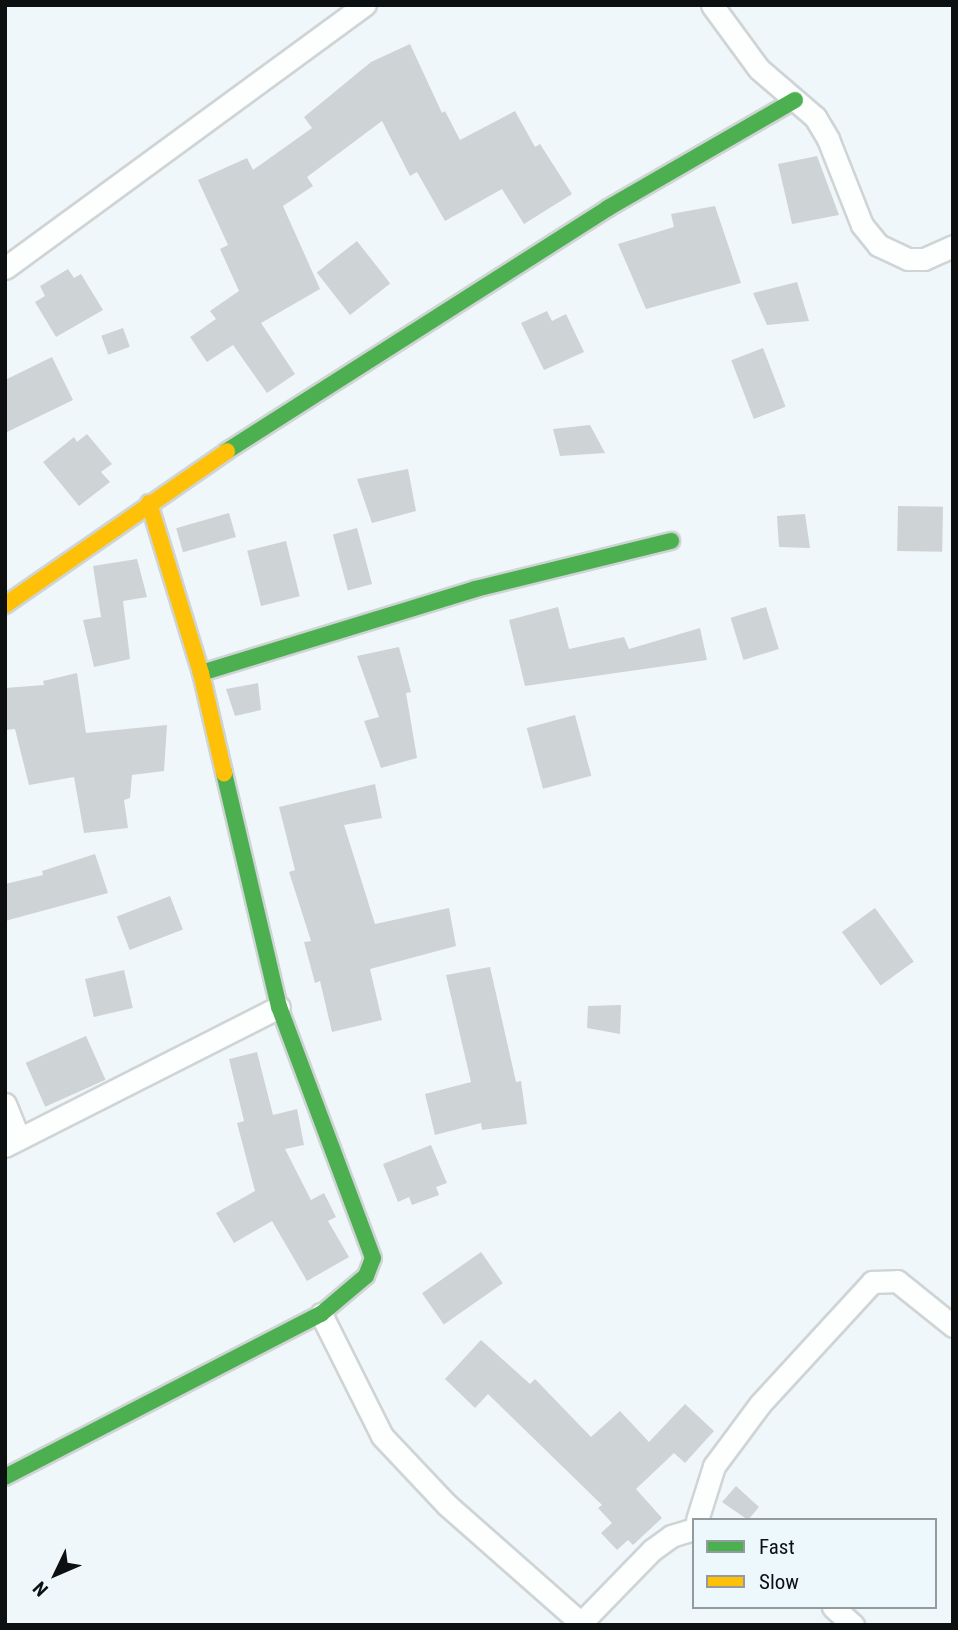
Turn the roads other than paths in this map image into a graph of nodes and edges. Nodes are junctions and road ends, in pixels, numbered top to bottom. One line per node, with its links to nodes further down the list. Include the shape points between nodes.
1 (365, 5): 5 (street)
2 (712, 5): 3 (street, via 737,45)
3 (795, 100): 4 (street, via 815,117 828,139 862,225 878,245 908,259 925,259); 6 (street, via 608,208 268,422)
4 (953, 246)
5 (5, 268)
6 (149, 503): 8 (street); 9 (street)
7 (671, 541): 9 (street, via 475,589)
8 (5, 605)
9 (201, 673): 10 (street)
10 (279, 1007): 12 (street); 13 (street, via 373,1258 366,1276)
11 (5, 1104): 12 (street)
12 (12, 1142)
13 (321, 1314): 15 (street); 19 (street, via 382,1436 446,1504)
14 (953, 1326): 16 (street, via 897,1281 872,1282 760,1404 714,1466)
15 (5, 1477)
16 (698, 1518)
17 (692, 1530): 19 (street, via 671,1536 652,1550)
18 (835, 1609): 20 (street)
19 (580, 1624)
20 (853, 1625)

